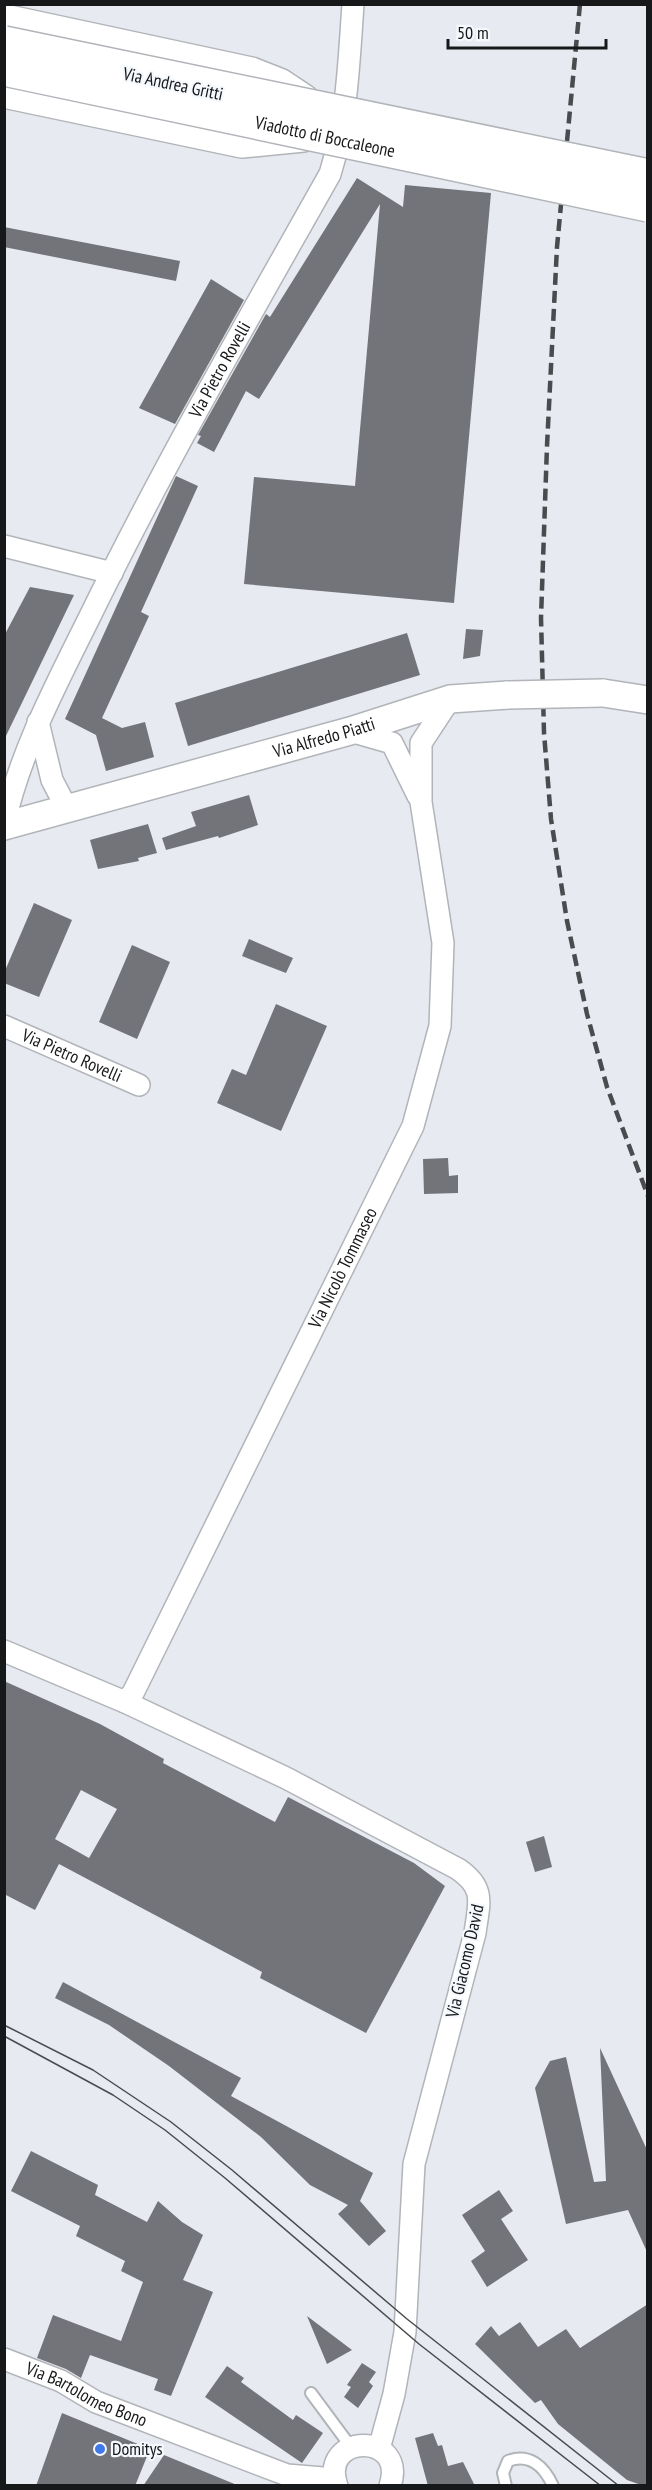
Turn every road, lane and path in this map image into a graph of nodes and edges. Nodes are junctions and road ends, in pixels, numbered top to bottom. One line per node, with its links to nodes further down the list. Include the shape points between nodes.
1 (353, 4): 8 (street, Via Pietro Rovelli)
2 (4, 21): 8 (highway, via 251,74 279,85)
3 (4, 43): 8 (highway, Viadotto di Boccaleone, bridge)
4 (4, 48): 8 (street, Via Andrea Gritti)
5 (4, 61): 8 (street, Via Andrea Gritti, via 272,118)
6 (4, 69): 8 (highway, Viadotto di Boccaleone, bridge)
7 (4, 91): 8 (highway, via 242,141)
8 (326, 123): 9 (highway, Viadotto di Boccaleone, bridge); 10 (highway, Viadotto di Boccaleone, bridge); 12 (street, Via Pietro Rovelli, via 336,154 330,174 188,426)
9 (648, 176)
10 (648, 205)
11 (4, 546): 12 (street)
12 (112, 573): 15 (street, Via Pietro Rovelli)
13 (450, 699): 14 (street, Via Alfredo Piatti, bridge, via 603,693); 16 (street, Via Alfredo Piatti); 17 (street, Via Nicolò Tommaseo, via 421,743)
14 (648, 700)
15 (38, 722): 18 (street, via 51,780); 19 (street, Via Pietro Rovelli, via 11,793)
16 (350, 731): 17 (street, Via Nicolò Tommaseo, via 392,743); 18 (street, Via Alfredo Piatti)
17 (421, 802): 23 (street, Via Nicolò Tommaseo, via 442,943 440,1026 413,1126 134,1693)
18 (67, 809): 19 (street, Via Alfredo Piatti)
19 (4, 825)
20 (4, 1026): 21 (street, Via Pietro Rovelli)
21 (139, 1085)
22 (4, 1651): 23 (street, Via Giacomo David)
23 (125, 1702): 27 (street, Via Giacomo David, via 285,1778 458,1869 469,1877 480,1896 475,1932 414,2164 405,2332)
24 (4, 2359): 28 (street, Via Bartolomeo Bono, via 61,2381 96,2402 287,2475)
25 (311, 2393): 26 (lane)
26 (351, 2447): 27 (street); 28 (street, Via Bartolomeo Bono, via 345,2451)
27 (379, 2449): 29 (street, via 390,2461)
28 (336, 2476)
29 (390, 2485)
30 (506, 2486): 31 (lane, via 503,2473 508,2460 520,2456 534,2460)
31 (553, 2486)

